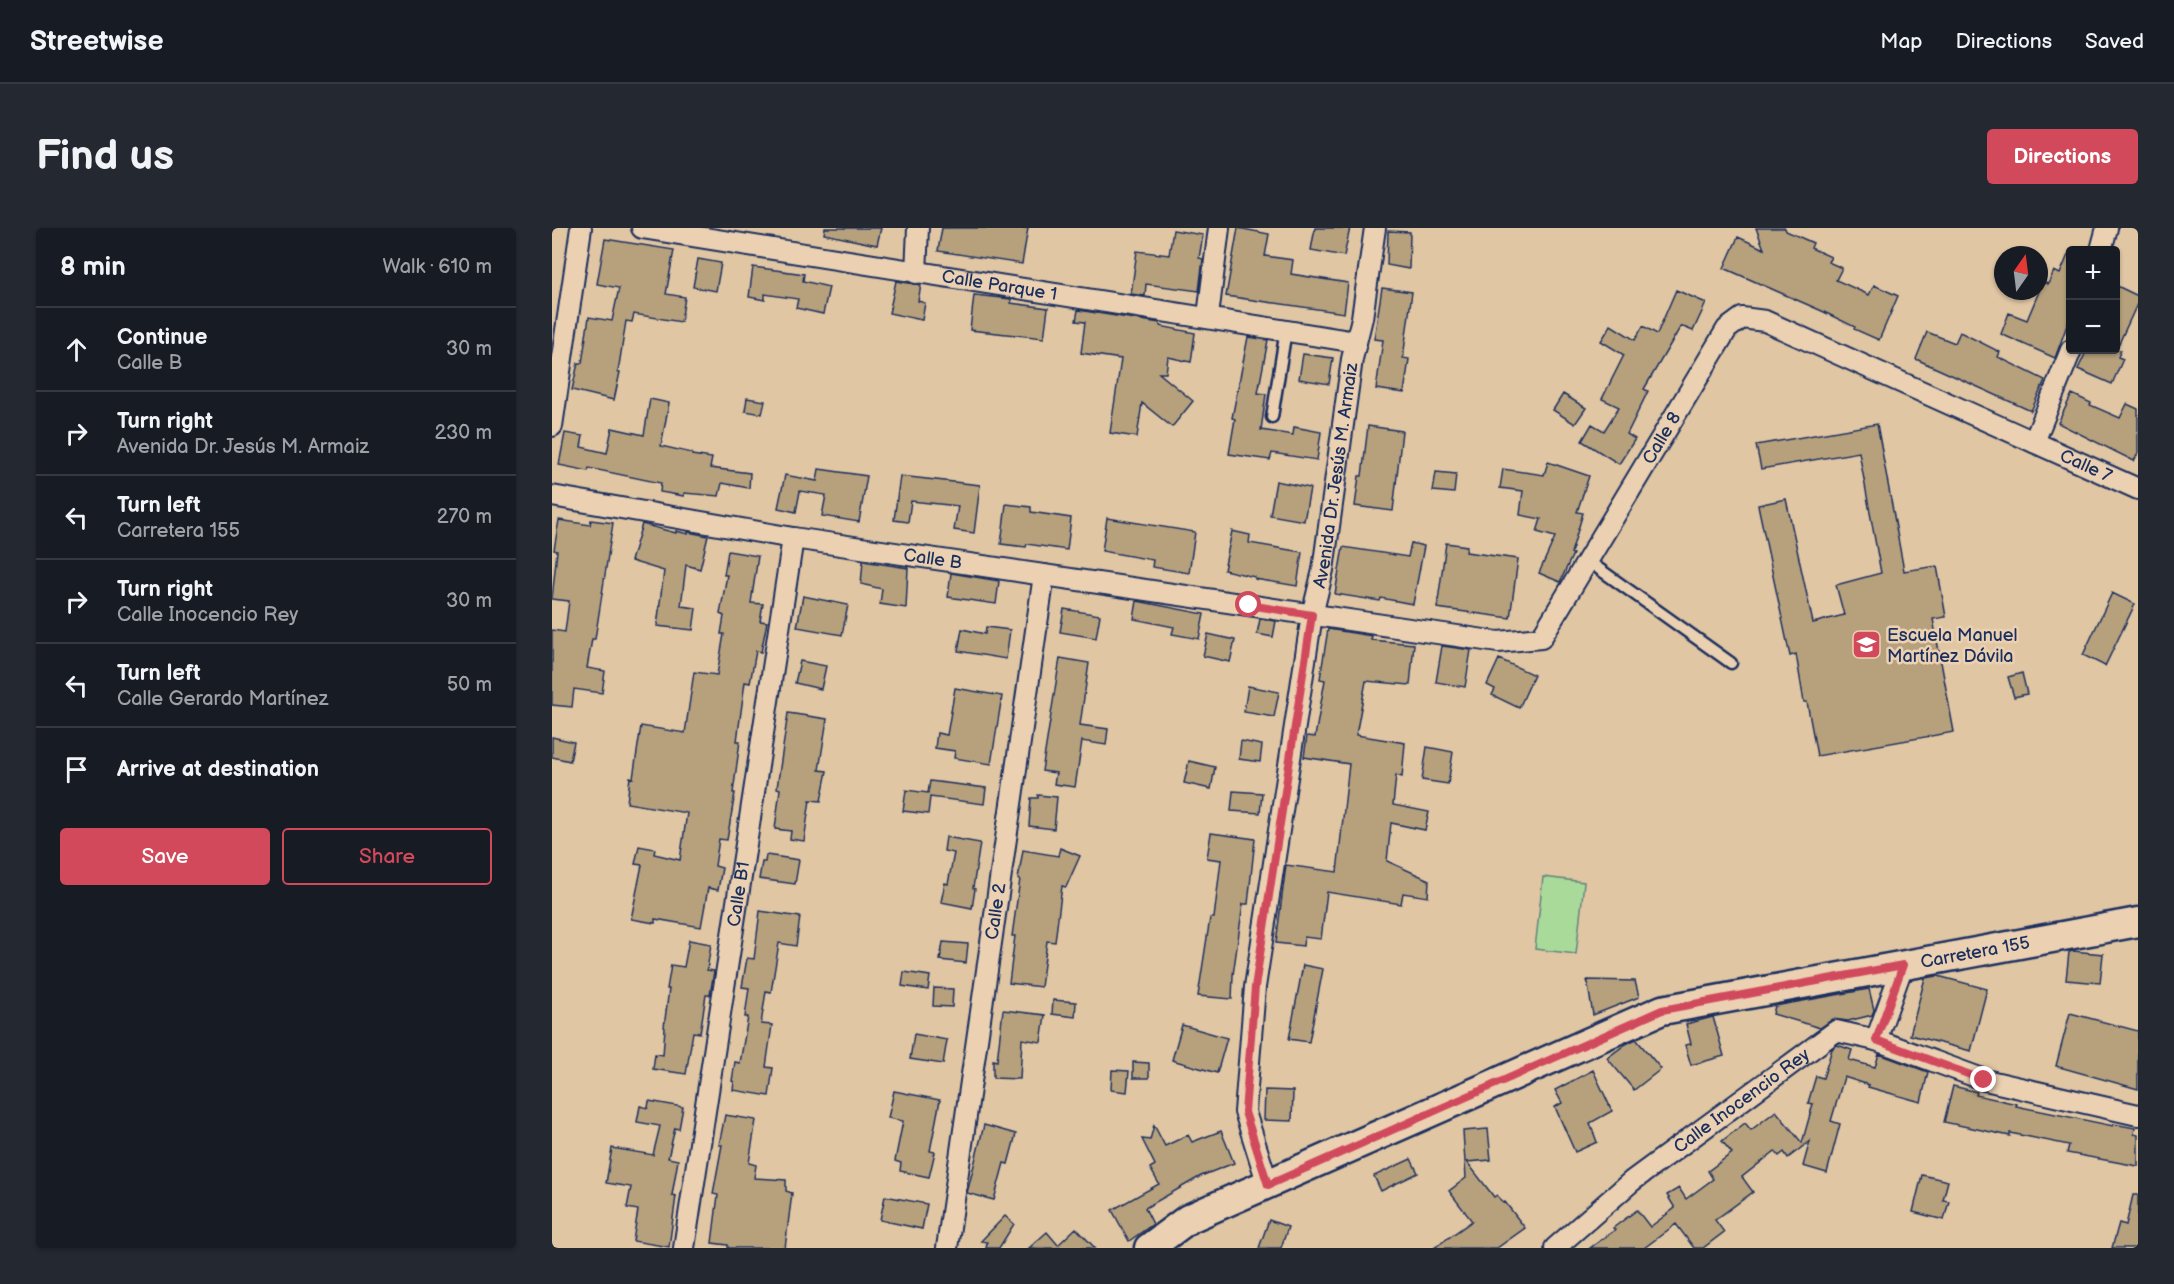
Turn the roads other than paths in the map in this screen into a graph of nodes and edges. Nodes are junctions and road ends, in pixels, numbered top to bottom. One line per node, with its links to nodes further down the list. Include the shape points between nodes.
1 (581, 228): 14 (street)
2 (642, 228): 8 (street, Calle Parque 1)
3 (918, 228): 8 (street)
4 (1219, 228): 9 (street)
5 (1375, 228): 11 (street, Avenida Dr. Jesús M. Armaiz)
6 (2107, 228): 7 (street)
7 (2103, 246)
8 (916, 273): 9 (street, Calle Parque 1)
9 (1208, 316): 10 (street, Calle Parque 1)
10 (1286, 330): 11 (street, Calle Parque 1); 13 (lane)
11 (1356, 342): 21 (street, Avenida Dr. Jesús M. Armaiz, via 1323,570)
12 (2069, 354): 15 (street)
13 (1272, 417)
14 (552, 426)
15 (2034, 442): 16 (street, Calle 7); 19 (street, Calle 8, via 1765,321 1742,318 1727,329)
16 (2138, 489)
17 (552, 496): 18 (street, Calle B)
18 (793, 538): 20 (street, Calle B); 28 (street, Calle B1)
19 (1587, 561): 21 (street, Calle 8, via 1541,638 1498,642); 22 (lane)
20 (1044, 575): 21 (street, Calle B); 29 (street, Calle 2)
21 (1312, 615): 27 (street, Avenida Dr. Jesús M. Armaiz, via 1255,987 1245,1112)
22 (1731, 663)
23 (2138, 922): 24 (street, Carretera 155)
24 (1903, 965): 25 (street); 27 (street, Carretera 155, via 1662,1010)
25 (1876, 1040): 26 (street, Calle Inocencio Rey, via 1984,1080); 31 (street, Calle Inocencio Rey, via 1836,1031 1632,1181)
26 (2138, 1114)
27 (1268, 1185): 30 (street, Carretera 155, via 1188,1219)
28 (684, 1248)
29 (947, 1248)
30 (1149, 1248)
31 (1555, 1248)

